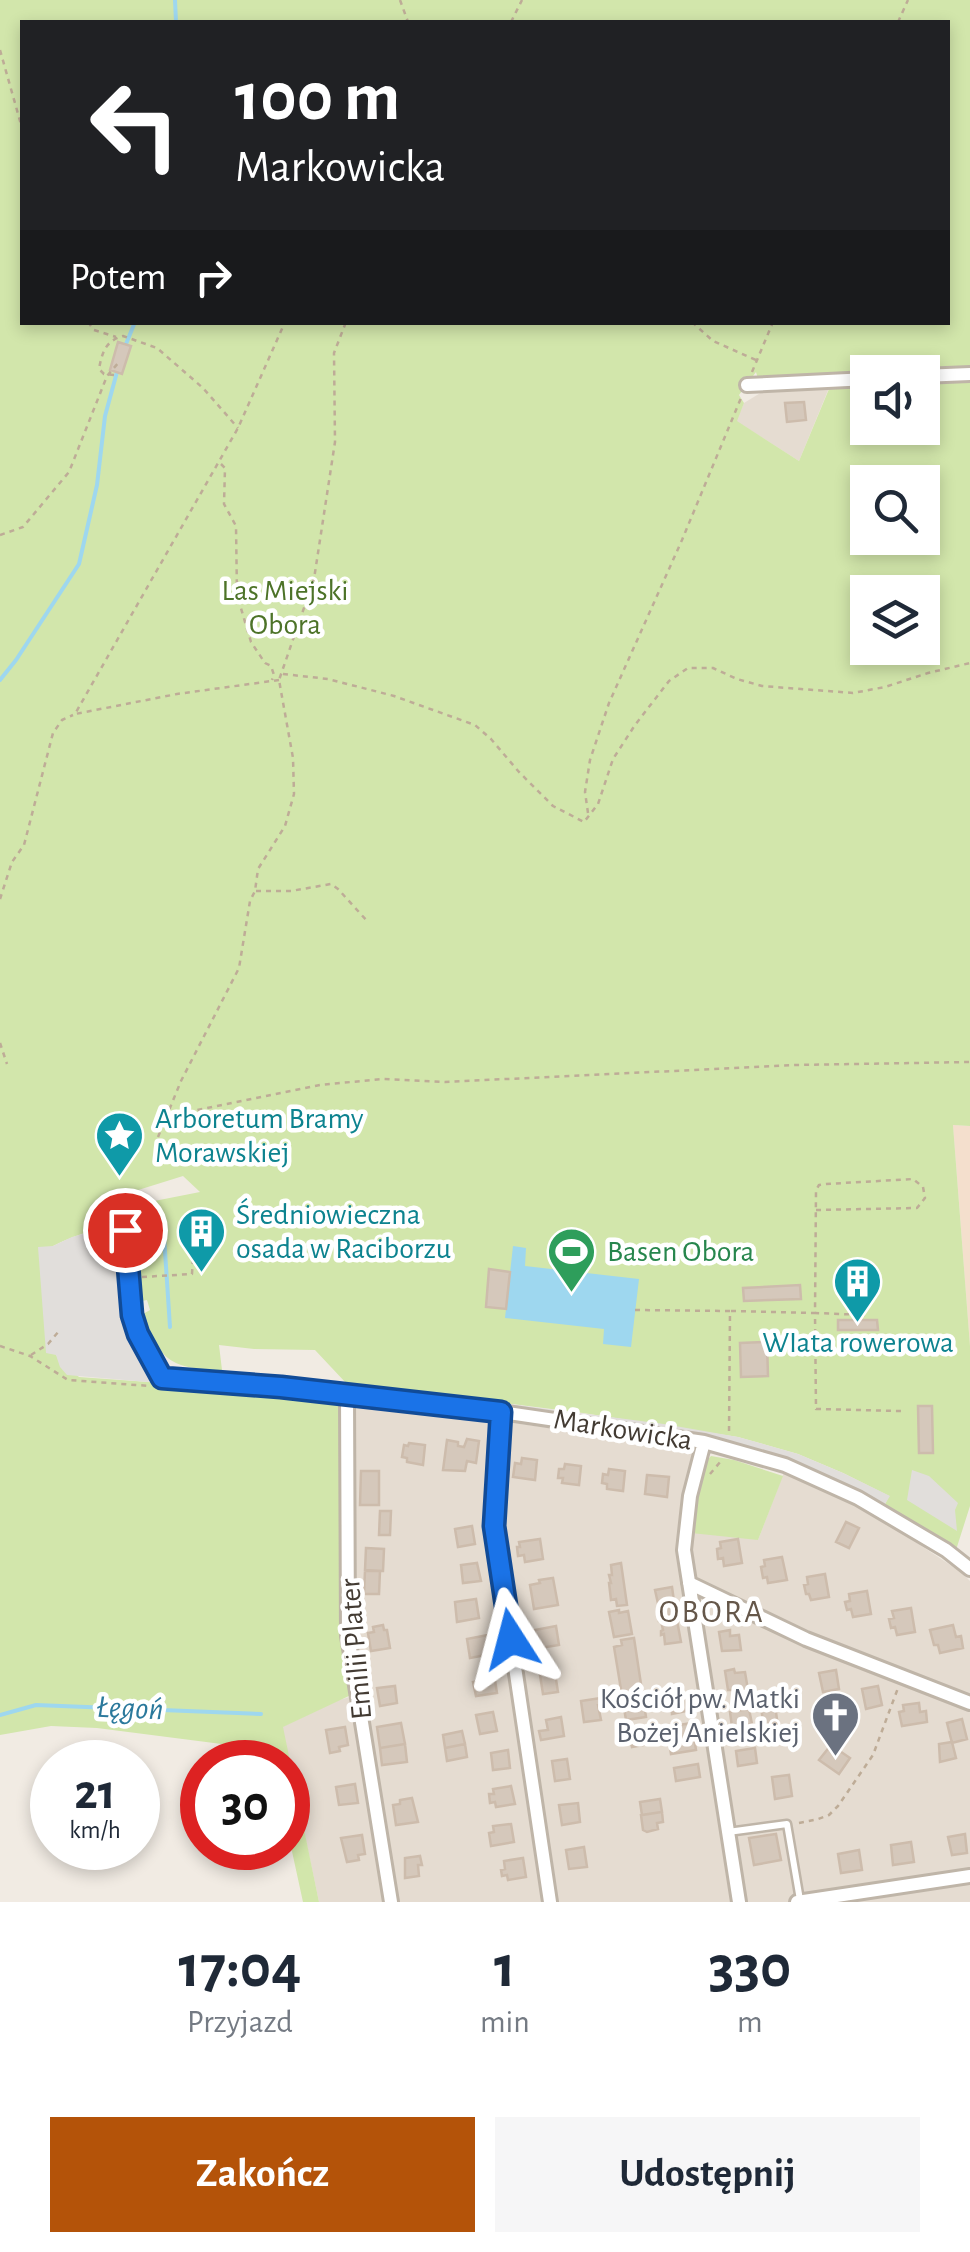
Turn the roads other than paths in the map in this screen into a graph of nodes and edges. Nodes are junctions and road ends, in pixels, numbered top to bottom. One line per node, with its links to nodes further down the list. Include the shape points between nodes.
1 (970, 374): 2 (street)
2 (940, 375)
3 (850, 380): 4 (street)
4 (747, 385)
5 (125, 1230): 6 (street, Markowicka, via 132,1315 162,1378)
6 (347, 1394): 7 (street, Markowicka); 14 (street, Emilii Plater, via 348,1636)
7 (501, 1412): 8 (street, Markowicka); 15 (street, via 494,1526)
8 (704, 1442): 9 (street, Markowicka, via 785,1466 858,1498); 10 (street, via 684,1550)
9 (970, 1569)
10 (689, 1583): 11 (street, via 806,1639); 12 (street)
11 (970, 1703)
12 (728, 1832): 16 (street); 17 (lane, via 788,1824)
13 (970, 1876): 17 (street)
14 (392, 1902)
15 (550, 1902)
16 (739, 1902)
17 (799, 1902)

